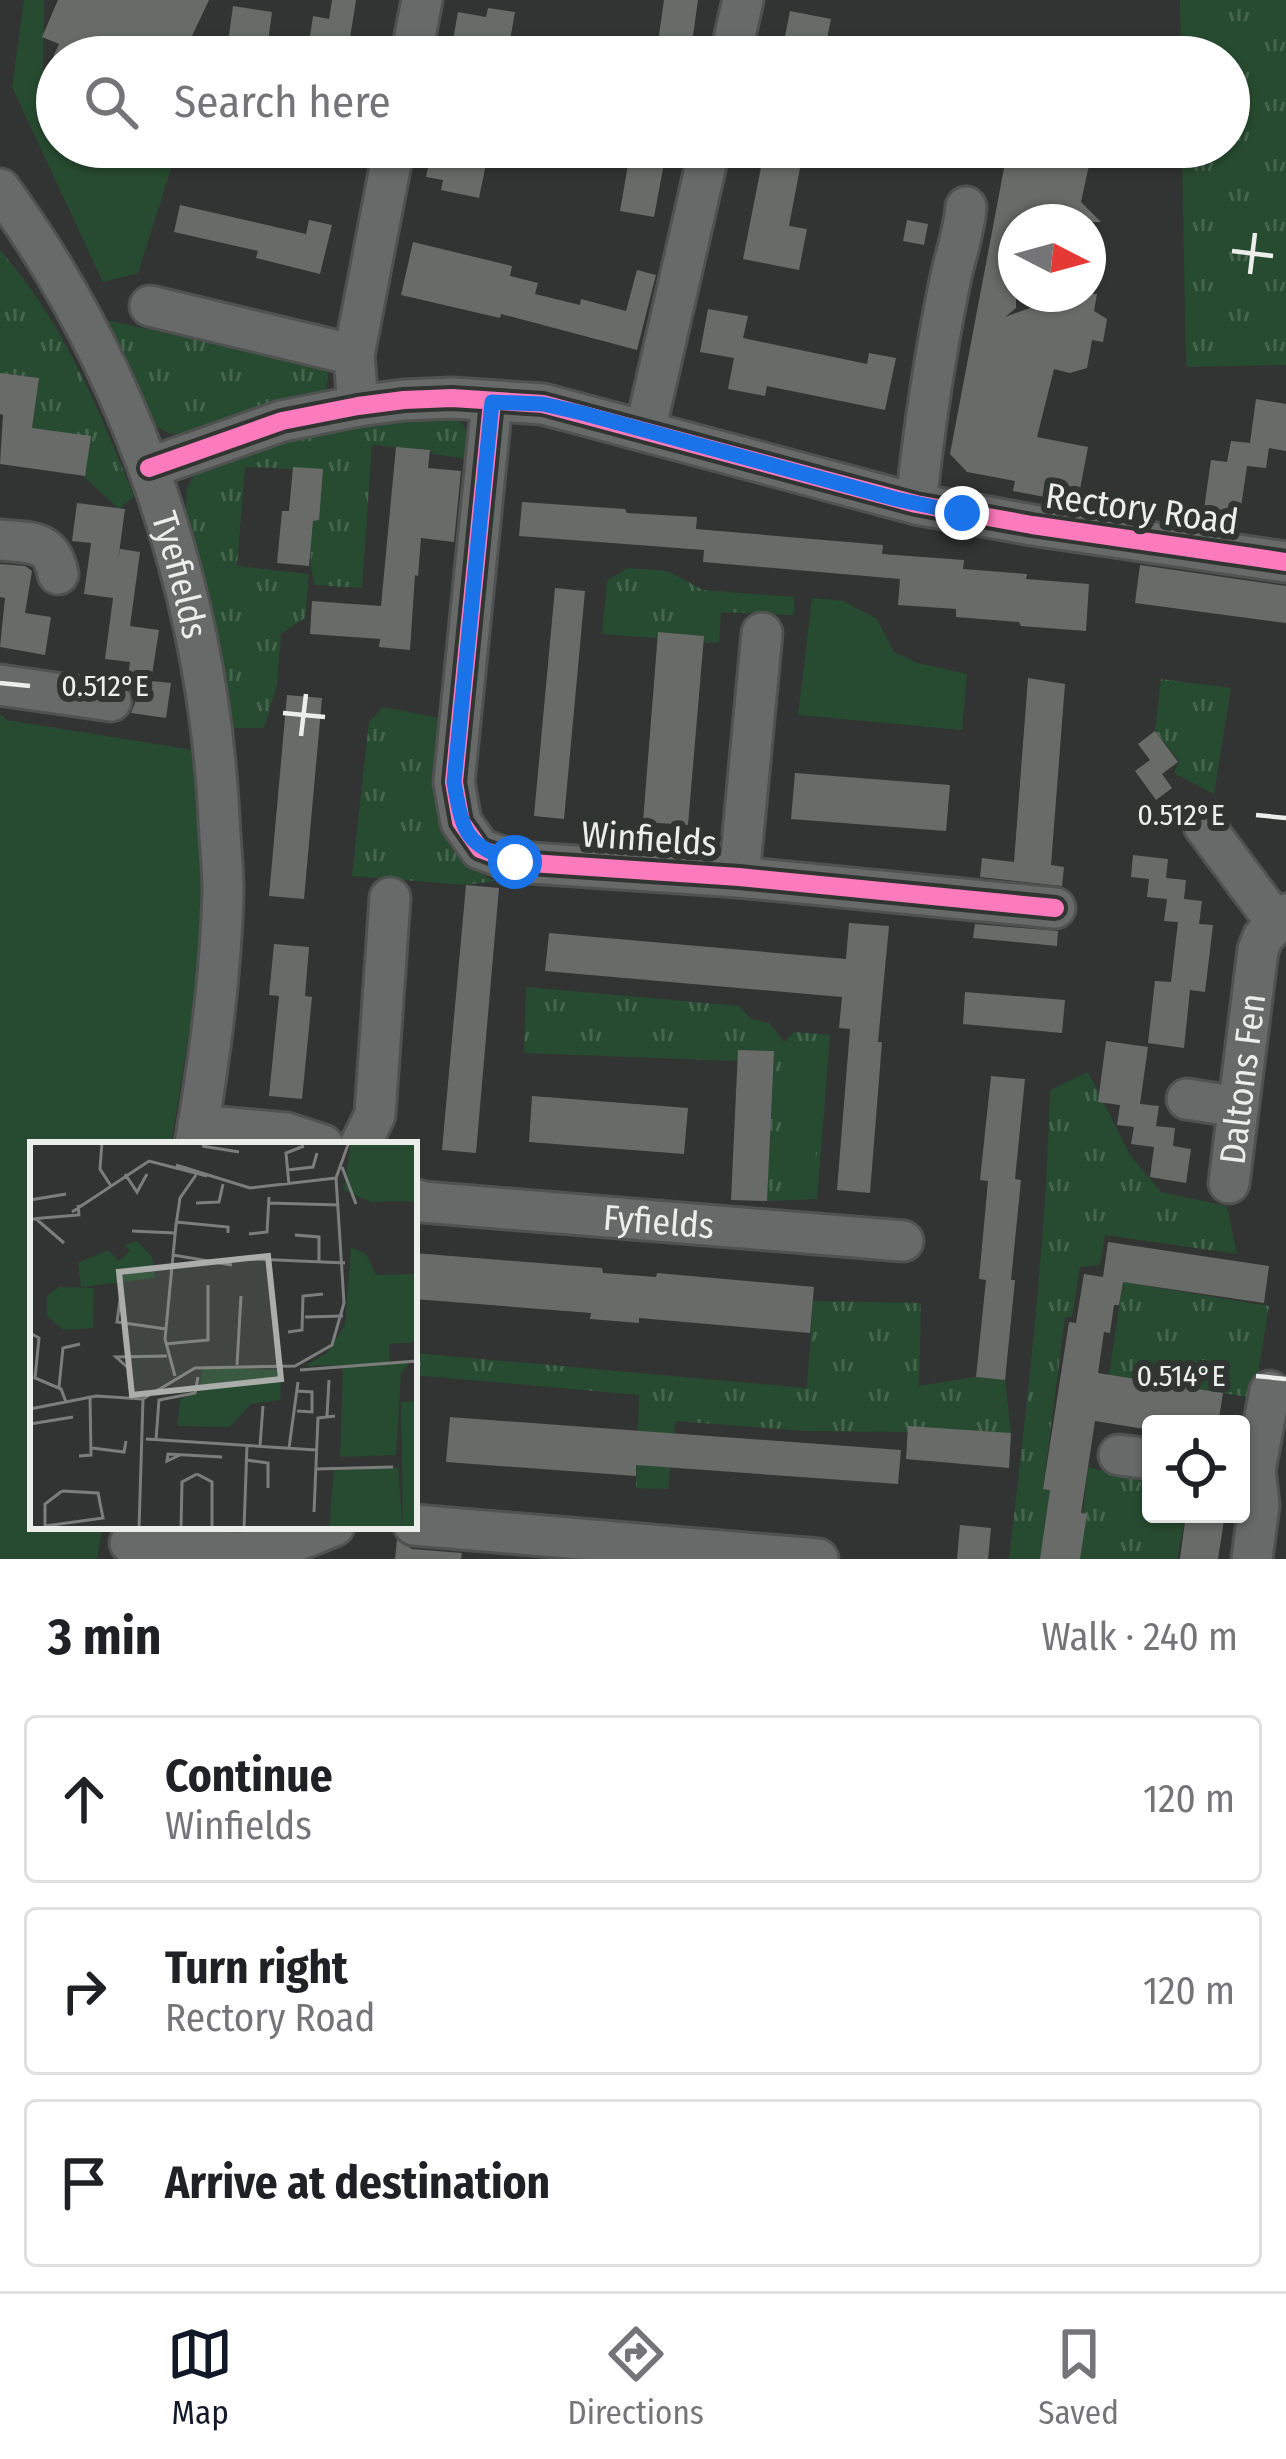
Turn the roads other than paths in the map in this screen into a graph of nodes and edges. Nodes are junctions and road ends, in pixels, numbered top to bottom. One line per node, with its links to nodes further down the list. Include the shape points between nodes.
1 (422, 0): 3 (street)
2 (743, 0): 4 (street)
3 (415, 36)
4 (735, 36)
5 (390, 168): 10 (street)
6 (705, 168): 13 (street)
7 (0, 189): 14 (street, Tyefields, via 41,245 123,401)
8 (966, 207): 15 (street)
9 (150, 306): 10 (street)
10 (354, 356): 12 (street)
11 (492, 402): 12 (street, Rectory Road); 13 (street, Rectory Road, via 543,404); 23 (street, Winfields, via 454,782 461,822 480,849 515,862)
12 (358, 406): 14 (street, Rectory Road, via 282,422)
13 (645, 431): 15 (street, Rectory Road)
14 (148, 468): 29 (street, Tyefields, via 195,625 217,773 223,888)
15 (916, 504): 17 (street, Rectory Road)
16 (0, 540): 18 (street, via 41,545 55,557)
17 (1286, 562)
18 (58, 574)
19 (762, 632): 23 (street, Winfields)
20 (0, 685): 21 (street)
21 (111, 701)
22 (1204, 826): 26 (street)
23 (739, 878): 25 (street, Winfields)
24 (390, 898): 31 (street, via 376,1115)
25 (1055, 908)
26 (1281, 918): 28 (street, Daltons Fen, via 1256,960)
27 (1187, 1099): 28 (street)
28 (1238, 1107): 32 (street, Daltons Fen)
29 (197, 1135): 30 (street, via 286,1133)
30 (314, 1142)
31 (362, 1142)
32 (1229, 1183)
33 (417, 1199): 34 (street, Fyfields)
34 (903, 1240)
35 (1270, 1391): 36 (street)
36 (1250, 1462)
37 (1250, 1476): 42 (street, via 1259,1505)
38 (417, 1525): 41 (street)
39 (317, 1540): 40 (street, via 235,1552)
40 (130, 1543)
41 (818, 1559)
42 (1252, 1559)

